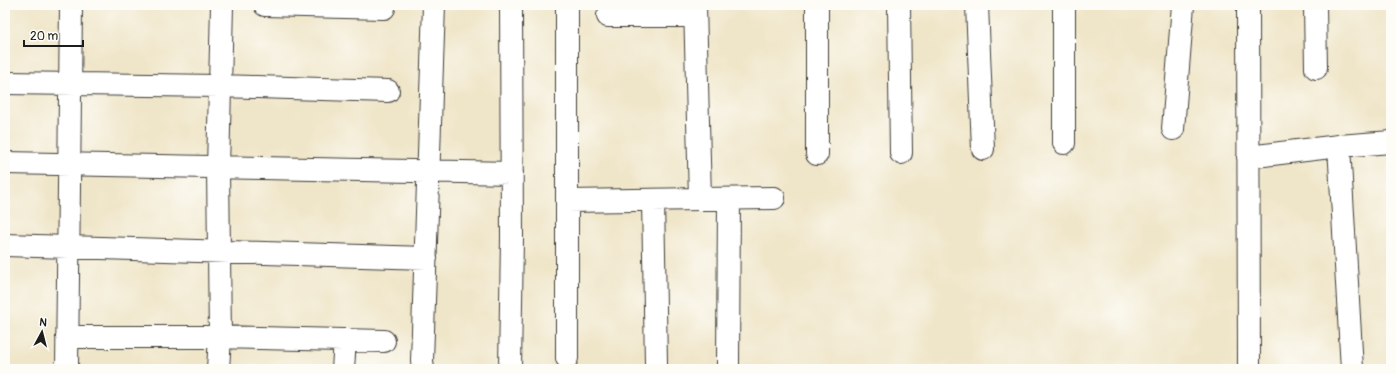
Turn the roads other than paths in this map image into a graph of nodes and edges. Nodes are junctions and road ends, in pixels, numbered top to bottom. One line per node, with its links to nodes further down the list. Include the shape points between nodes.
1 (71, 5): 19 (street)
2 (222, 5): 20 (street)
3 (265, 5): 14 (street)
4 (434, 5): 33 (street)
5 (511, 5): 34 (street)
6 (567, 5): 39 (street)
7 (817, 5): 28 (street)
8 (899, 5): 27 (street)
9 (976, 5): 26 (street)
10 (1064, 5): 24 (street)
11 (1183, 5): 22 (street)
12 (1248, 5): 29 (street)
13 (1315, 5): 17 (street)
14 (384, 8)
15 (695, 10): 16 (street); 36 (street)
16 (608, 16)
17 (1316, 68)
18 (5, 83): 19 (street)
19 (70, 84): 20 (street); 31 (street)
20 (220, 86): 21 (street); 32 (street)
21 (388, 91)
22 (1173, 129)
23 (1391, 142): 25 (street)
24 (1064, 143)
25 (1340, 146): 29 (street); 57 (street)
26 (983, 149)
27 (901, 153)
28 (817, 154)
29 (1248, 157): 56 (street)
30 (5, 164): 31 (street)
31 (70, 165): 32 (street); 41 (street)
32 (218, 168): 33 (street); 42 (street)
33 (428, 171): 34 (street); 43 (street)
34 (512, 173): 55 (street)
35 (774, 198): 37 (street)
36 (700, 199): 37 (street); 38 (street)
37 (729, 199): 50 (street)
38 (653, 200): 39 (street); 49 (street)
39 (567, 201): 48 (street)
40 (5, 245): 41 (street)
41 (68, 248): 42 (street); 44 (street)
42 (219, 252): 43 (street); 45 (street)
43 (426, 258): 54 (street)
44 (67, 337): 45 (street); 51 (street)
45 (220, 337): 46 (street); 52 (street)
46 (345, 340): 47 (street); 53 (street)
47 (384, 341)
48 (567, 358)
49 (656, 363)
50 (728, 365)
51 (67, 369)
52 (218, 369)
53 (343, 369)
54 (423, 369)
55 (510, 369)
56 (1249, 369)
57 (1352, 369)

